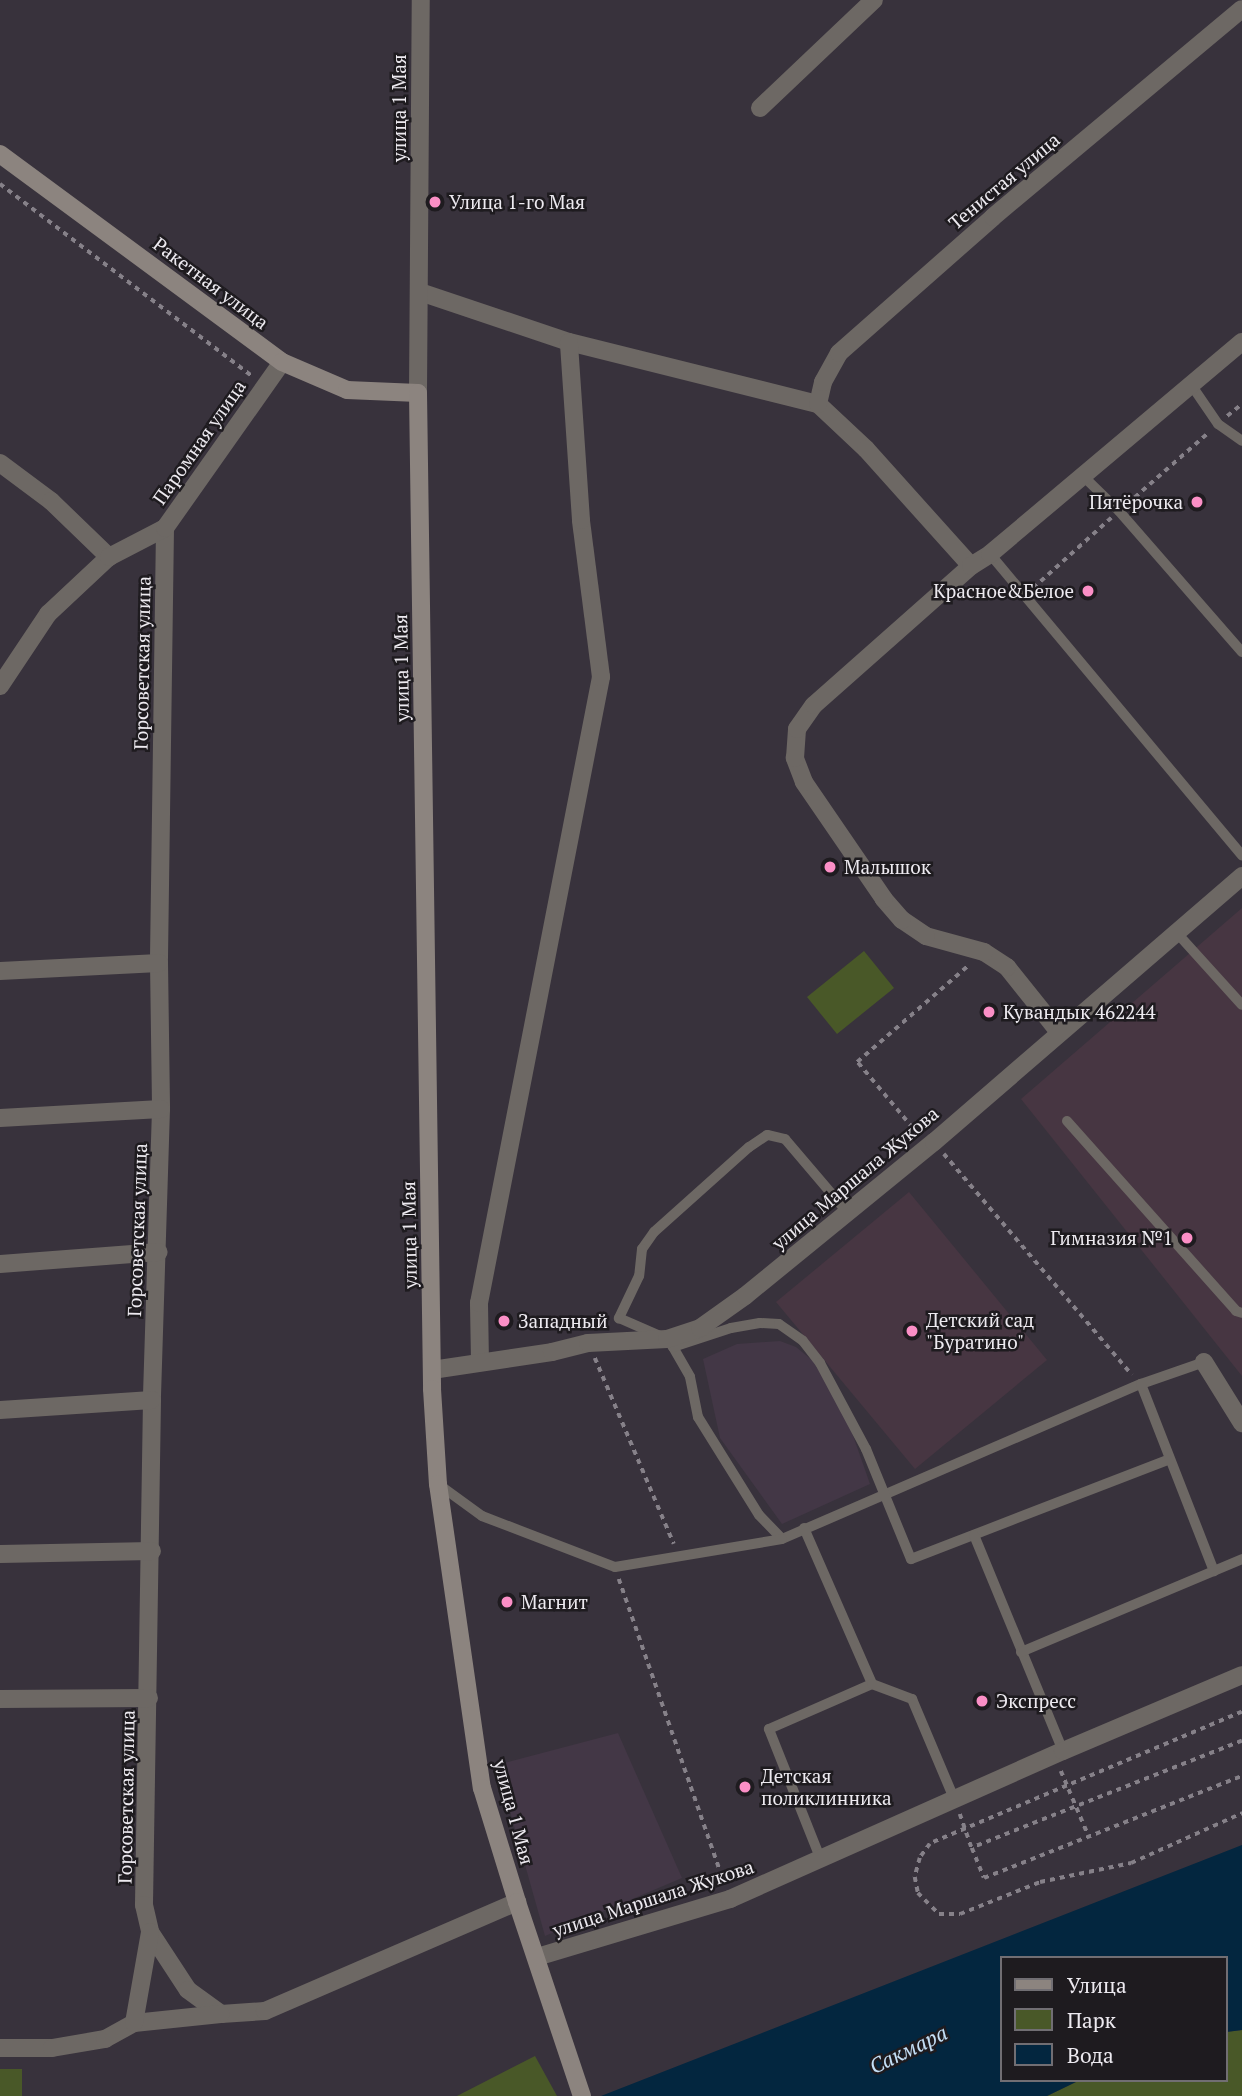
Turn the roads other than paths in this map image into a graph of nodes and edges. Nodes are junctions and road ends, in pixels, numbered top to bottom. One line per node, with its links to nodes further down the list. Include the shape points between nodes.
1 (421, 0): 6 (street, улица 1 Мая)
2 (874, 0): 4 (street)
3 (1242, 9): 12 (street, Тенистая улица, via 839,353 823,382)
4 (760, 108)
5 (0, 154): 9 (main road, Ракетная улица)
6 (420, 292): 7 (street); 11 (street, улица 1 Мая)
7 (569, 342): 12 (street); 37 (street, via 581,520 601,677 479,1303)
8 (1242, 342): 10 (street)
9 (282, 362): 11 (main road, Ракетная улица, via 347,390); 16 (street, Паромная улица)
10 (1192, 386): 13 (lane, via 1218,424); 15 (street)
11 (418, 393): 39 (main road, улица 1 Мая)
12 (818, 404): 19 (street, via 866,449)
13 (1242, 441)
14 (0, 463): 18 (street, via 51,501)
15 (1082, 475): 17 (street); 20 (lane)
16 (165, 528): 18 (street, Паромная улица); 25 (street, Горсоветская улица)
17 (990, 554): 19 (street); 22 (lane)
18 (109, 557): 21 (street, Паромная улица, via 48,614)
19 (971, 566): 28 (street, via 814,705 797,729 795,758 804,782 902,920 926,936 984,952 1007,967)
20 (1242, 652)
21 (0, 686)
22 (1242, 855)
23 (1242, 876): 24 (street, улица Маршала Жукова)
24 (1176, 932): 27 (lane); 28 (street, улица Маршала Жукова)
25 (159, 962): 26 (street); 29 (street, Горсоветская улица)
26 (0, 971)
27 (1242, 1005)
28 (1059, 1032): 32 (street, улица Маршала Жукова)
29 (161, 1109): 30 (street); 33 (street, Горсоветская улица)
30 (0, 1118)
31 (1067, 1122): 35 (lane)
32 (848, 1213): 36 (street, улица Маршала Жукова, via 745,1296); 36 (lane, via 785,1139 767,1135 749,1147 668,1216 642,1250 639,1276 619,1318)
33 (159, 1252): 34 (street); 41 (street, Горсоветская улица)
34 (0, 1264)
35 (1242, 1313)
36 (670, 1343): 37 (street, улица Маршала Жукова, via 588,1343); 46 (lane, via 731,1328 779,1324 820,1363 866,1449); 49 (lane, via 690,1377 698,1417 760,1515)
37 (480, 1362): 39 (street, улица Маршала Жукова)
38 (1204, 1362): 40 (lane); 43 (street)
39 (432, 1370): 45 (main road, улица 1 Мая)
40 (1141, 1384): 44 (lane); 46 (lane)
41 (152, 1400): 42 (street); 50 (street, Горсоветская улица)
42 (0, 1410)
43 (1242, 1423)
44 (1168, 1460): 48 (lane); 53 (lane)
45 (438, 1484): 49 (lane, via 482,1516 615,1567); 62 (main road, улица 1 Мая, via 482,1788)
46 (884, 1495): 47 (lane); 48 (lane, via 911,1559)
47 (804, 1528): 49 (lane); 56 (lane)
48 (974, 1535): 54 (lane)
49 (782, 1539)
50 (152, 1551): 51 (street); 57 (street, Горсоветская улица)
51 (0, 1554)
52 (1242, 1559): 53 (lane)
53 (1214, 1571): 54 (lane)
54 (1021, 1652): 59 (lane)
55 (1242, 1675): 59 (street, улица Маршала Жукова)
56 (872, 1684): 60 (lane, via 912,1699); 61 (lane, via 769,1729)
57 (149, 1698): 58 (street); 63 (street, Горсоветская улица, via 144,1905)
58 (0, 1699)
59 (1058, 1753): 60 (street, улица Маршала Жукова)
60 (955, 1801): 61 (street, улица Маршала Жукова)
61 (821, 1860): 64 (street, улица Маршала Жукова, via 730,1899)
62 (517, 1902): 64 (main road, улица 1 Мая); 65 (street, via 265,2011)
63 (150, 1931): 65 (street, Горсоветская улица, via 188,1990); 66 (street, Горсоветская улица)
64 (537, 1957): 68 (main road, улица 1 Мая)
65 (221, 2014): 66 (street)
66 (134, 2022): 67 (street, via 105,2039 52,2048)
67 (0, 2048)
68 (582, 2096)

